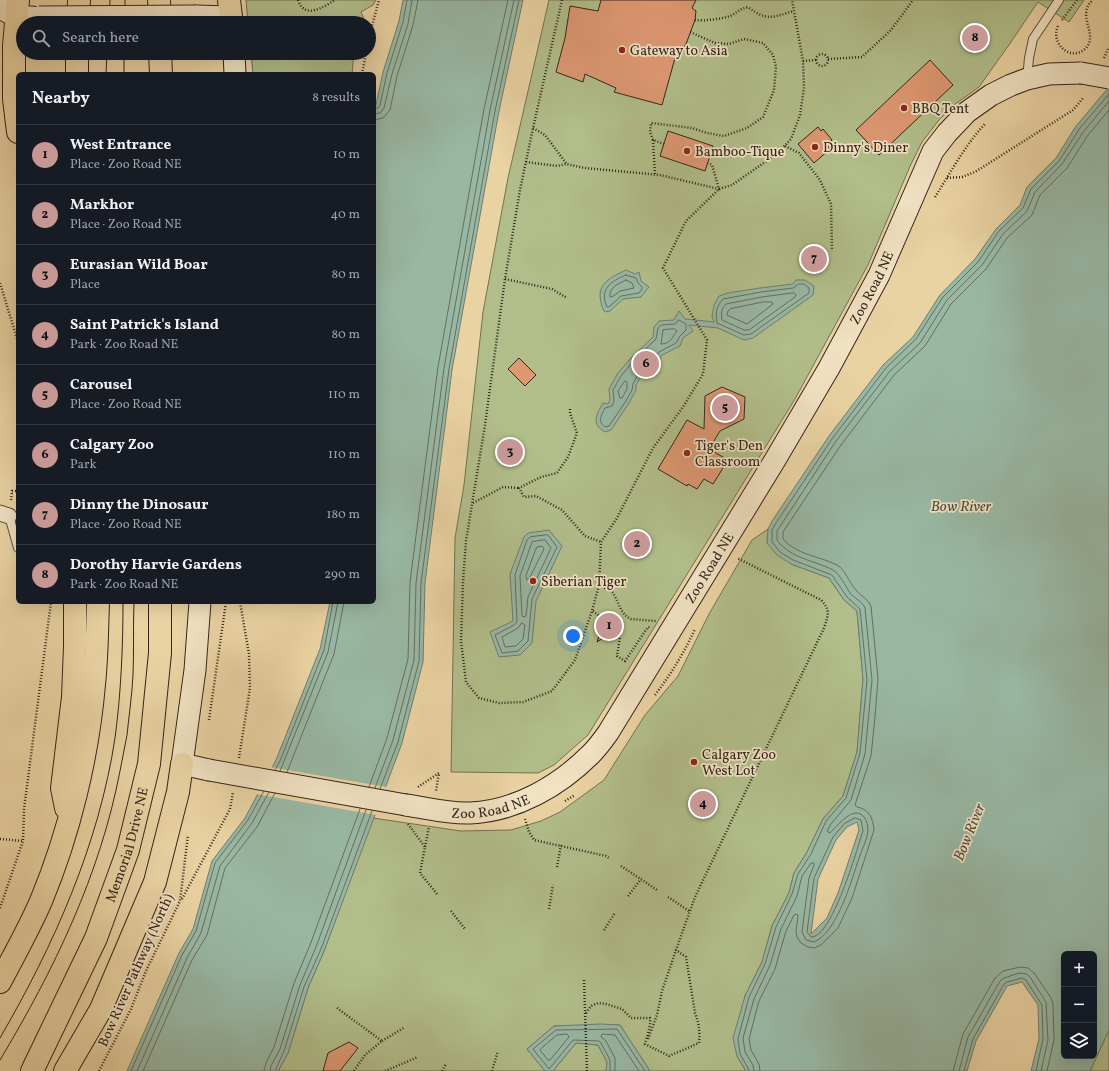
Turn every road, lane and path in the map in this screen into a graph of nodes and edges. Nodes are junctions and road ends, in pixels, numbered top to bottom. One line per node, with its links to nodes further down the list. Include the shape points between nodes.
1 (79, 0): 16 (highway)
2 (159, 0): 17 (highway)
3 (298, 0): 4 (path, via 304,10 312,11)
4 (335, 0)
5 (380, 0): 19 (path)
6 (562, 0): 40 (path)
7 (792, 0): 12 (path)
8 (913, 0): 23 (path, via 891,30 862,57)
9 (1059, 0): 36 (lane, via 1033,39)
10 (1077, 0): 11 (path, via 1056,30 1058,45 1072,53 1079,52 1089,43 1086,11 1088,4)
11 (1093, 0)
12 (794, 11): 20 (path, via 766,17 748,7 741,8 730,16); 29 (path)
13 (9, 13): 15 (street, bridge); 38 (highway, via 14,46)
14 (230, 13): 18 (street, bridge)
15 (32, 16)
16 (78, 16)
17 (160, 16)
18 (196, 16)
19 (375, 16)
20 (695, 20)
21 (690, 32): 41 (path, via 715,43 729,44 744,39 764,42 773,55 776,68 774,90 763,117 747,128 724,136 692,128 651,123)
22 (1109, 47): 30 (path)
23 (828, 59): 28 (path, via 826,55 820,54); 28 (path, via 822,66 817,64)
24 (77, 60): 32 (highway)
25 (160, 60): 33 (highway)
26 (234, 60): 34 (street)
27 (365, 60): 35 (path)
28 (816, 60): 29 (path)
29 (803, 62): 43 (path, via 804,88 800,115 791,139)
30 (1106, 69): 36 (street, Zoo Road NE, bridge, via 1049,74)
31 (0, 70): 38 (highway)
32 (77, 72)
33 (161, 72)
34 (235, 72)
35 (362, 72)
36 (1027, 79): 75 (street, Zoo Road NE, via 991,95 967,112 933,151 879,275 829,368 608,733 591,754 562,779 509,806 469,813)
37 (1084, 97): 48 (path, via 1073,110 975,172 962,177)
38 (14, 99): 39 (highway)
39 (16, 116)
40 (533, 128): 44 (path); 46 (path, via 545,135)
41 (652, 140): 42 (path); 47 (path)
42 (664, 144)
43 (785, 146): 49 (path, via 732,186); 50 (path, via 799,153 826,192 831,204)
44 (526, 162): 46 (path, via 557,166); 51 (path)
45 (708, 163): 49 (path, via 712,165)
46 (566, 164): 47 (path)
47 (655, 175): 49 (path)
48 (947, 178)
49 (719, 189): 59 (path, via 686,221 663,268 707,340 703,374 683,407 652,448 617,518)
50 (832, 251)
51 (505, 279): 53 (path, via 552,289); 57 (path)
52 (0, 283): 54 (path)
53 (567, 298)
54 (16, 335)
55 (570, 410): 56 (path, via 577,433 568,457 557,473 541,477)
56 (518, 488): 57 (path, via 503,487); 59 (path, via 524,497 536,496 562,510 585,536)
57 (473, 503): 69 (path, via 466,541 461,641 466,682 479,698 499,703 523,702 552,690 575,660)
58 (5, 514): 60 (lane)
59 (601, 542): 62 (path)
60 (16, 543)
61 (735, 557): 95 (path, via 821,600 826,606 828,616)
62 (599, 585): 69 (path); 70 (path, via 612,592 619,607 631,619)
63 (51, 604): 81 (path, via 24,809)
64 (75, 604): 78 (highway, via 73,697 62,788)
65 (98, 604): 78 (highway, via 90,721)
66 (160, 604): 111 (highway, Memorial Drive NE, via 160,653 149,764 128,850 96,938)
67 (200, 604): 73 (street, via 195,670)
68 (226, 604): 72 (path)
69 (592, 611): 71 (path, via 616,630 620,637 617,656 625,661 648,627)
70 (661, 623)
71 (653, 628)
72 (208, 725)
73 (182, 764): 75 (street, Zoo Road NE, bridge); 112 (highway, via 178,792 155,882 101,1009)
74 (434, 798): 75 (path, via 439,772)
75 (409, 805): 83 (path, via 408,824)
76 (525, 819): 82 (path, via 534,840)
77 (430, 821): 83 (path)
78 (68, 822): 102 (highway, via 41,901)
79 (188, 835): 113 (path, Bow River Pathway (North), via 180,901 146,971 131,1009)
80 (0, 839): 81 (path)
81 (23, 840): 93 (path)
82 (561, 845): 84 (path); 86 (path)
83 (425, 847): 90 (path, via 420,873)
84 (609, 858)
85 (621, 866): 87 (path)
86 (557, 867)
87 (641, 879): 89 (path); 91 (path)
88 (553, 886): 94 (path)
89 (657, 890)
90 (437, 894)
91 (628, 896)
92 (668, 897): 95 (path)
93 (0, 908)
94 (549, 908)
95 (689, 911): 100 (path)
96 (451, 912): 98 (path)
97 (615, 913): 99 (path)
98 (465, 929)
99 (604, 930)
100 (676, 950): 104 (path, via 686,957 700,1033 699,1043 669,1056 645,1044 650,1018 631,1018 622,1009 598,1003 591,1006); 106 (path)
101 (584, 980): 104 (path)
102 (0, 982)
103 (337, 1008): 107 (path)
104 (586, 1015): 118 (path)
105 (404, 1027): 107 (path)
106 (648, 1039)
107 (382, 1041): 114 (path, via 365,1055)
108 (498, 1051): 117 (path)
109 (418, 1057): 115 (path)
110 (446, 1064): 116 (path)
111 (32, 1071)
112 (65, 1071)
113 (99, 1071)
114 (354, 1071)
115 (385, 1071)
116 (442, 1071)
117 (492, 1071)
118 (587, 1071)

